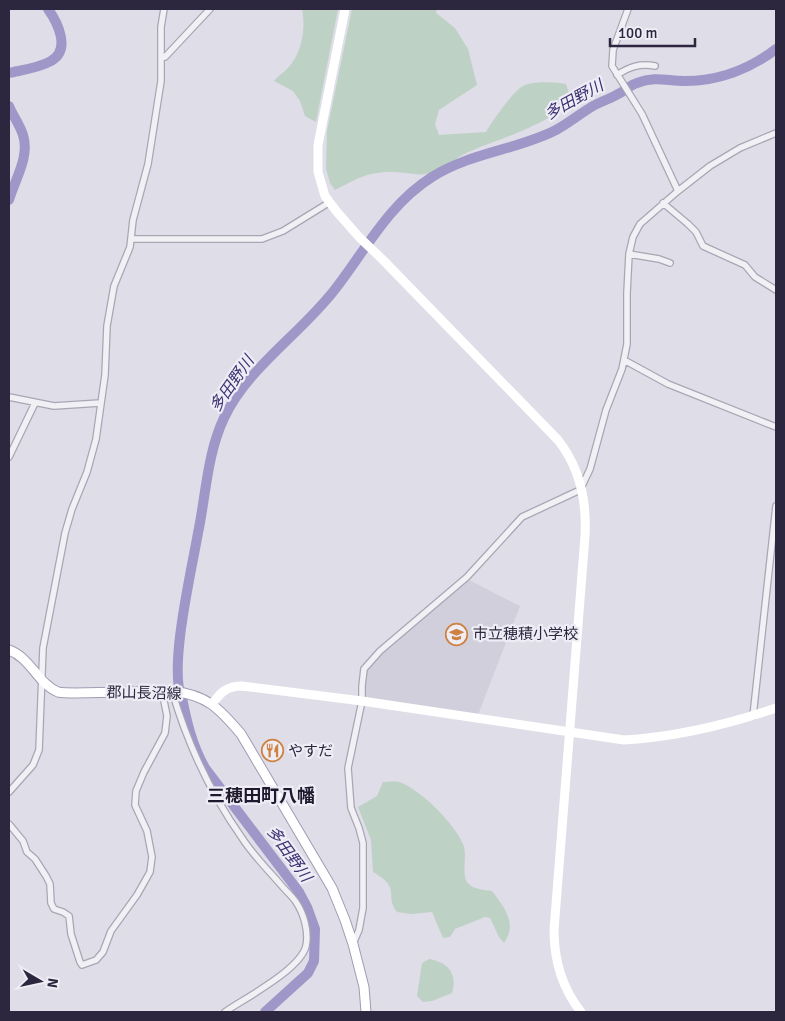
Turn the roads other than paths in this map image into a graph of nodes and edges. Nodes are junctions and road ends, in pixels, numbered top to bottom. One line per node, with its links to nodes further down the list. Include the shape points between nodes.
1 (164, 9): 5 (street)
2 (210, 9): 5 (street)
3 (345, 9): 10 (street, via 317,154 320,182)
4 (628, 9): 7 (street, via 613,50 612,66)
5 (162, 58): 12 (street, via 155,124)
6 (655, 66): 7 (street, via 632,67)
7 (618, 76): 9 (street, via 642,114)
8 (776, 133): 9 (street, via 740,148)
9 (678, 191): 11 (street)
10 (330, 202): 12 (street, via 283,231 262,239); 22 (street, via 359,237 558,440 574,463)
11 (663, 203): 13 (street, via 640,224); 15 (street, via 696,232 704,246 744,265)
12 (131, 239): 19 (street, via 110,305)
13 (629, 254): 14 (street); 16 (street)
14 (670, 263)
15 (776, 290)
16 (624, 360): 20 (street, via 668,384); 22 (street)
17 (9, 397): 18 (street)
18 (35, 403): 19 (street, via 54,406); 21 (street)
19 (100, 403): 25 (street, via 93,451 65,533 44,648)
20 (776, 428)
21 (9, 458)
22 (582, 486): 28 (street, via 577,493 522,517 467,577 380,651 364,669); 32 (street, via 586,522)
23 (776, 506): 31 (street)
24 (9, 650): 25 (street, 郡山長沼線, via 28,661)
25 (42, 678): 26 (street, 郡山長沼線, via 58,692); 33 (street, via 39,750 33,765)
26 (162, 691): 27 (street, 郡山長沼線); 34 (street, via 165,733 136,791 135,805 147,831 152,857 150,872 96,960 82,965 80,962 69,916 54,909 46,876)
27 (172, 691): 29 (street, 郡山長沼線); 36 (street, via 212,790 242,839 296,902 305,920 306,946 298,960 289,970)
28 (362, 701): 29 (street, via 232,686 222,691); 32 (street); 35 (street, via 348,768 351,808 363,843 363,908)
29 (213, 703): 35 (street, 郡山長沼線, via 241,734 309,847 332,888)
30 (776, 708): 31 (street)
31 (753, 716): 32 (street, via 646,739 624,740)
32 (569, 732): 38 (street, via 554,938 561,975 571,999)
33 (9, 792)
34 (9, 824)
35 (353, 944): 37 (street, 郡山長沼線, via 364,987)
36 (225, 1012)
37 (366, 1012)
38 (581, 1012)

